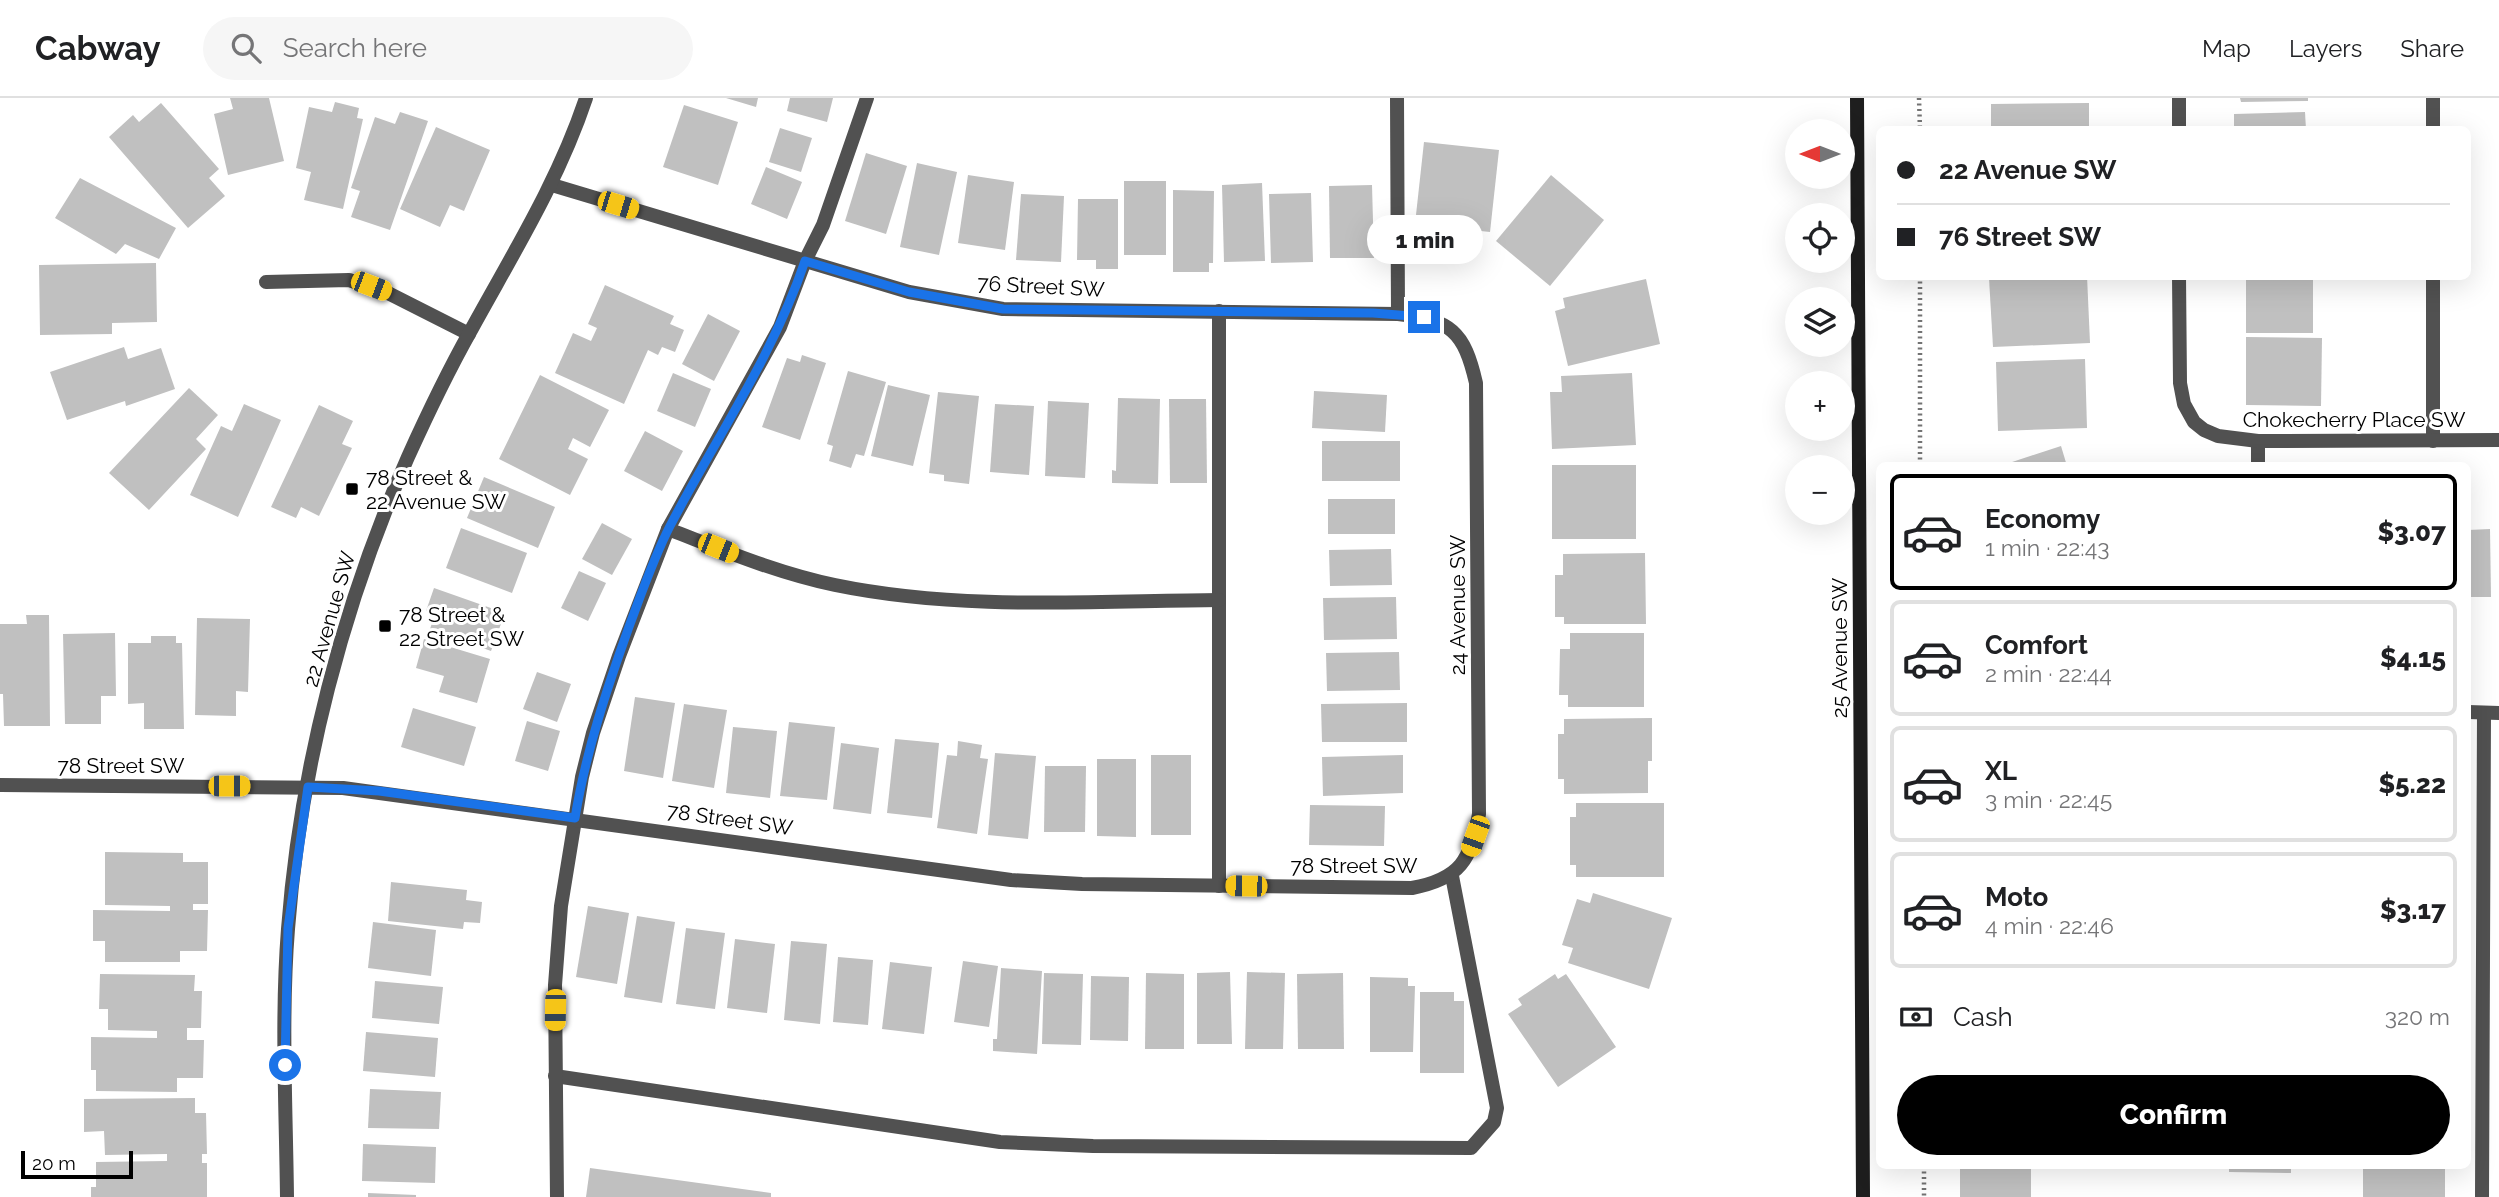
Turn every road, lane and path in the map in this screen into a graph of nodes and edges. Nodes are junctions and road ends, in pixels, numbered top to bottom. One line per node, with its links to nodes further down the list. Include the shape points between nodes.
1 (586, 98): 11 (street, 22 Avenue SW)
2 (867, 98): 12 (street, via 823,225)
3 (1397, 98): 18 (street)
4 (1857, 98): 39 (main road, 25 Avenue SW)
5 (1919, 98): 8 (path)
6 (2179, 98): 9 (street)
7 (2434, 98): 10 (street)
8 (1920, 126)
9 (2179, 126)
10 (2434, 126)
11 (552, 185): 12 (street, 76 Street SW); 20 (street, 22 Avenue SW)
12 (805, 261): 17 (street, 76 Street SW, via 909,292 1003,309); 26 (street, via 769,349)
13 (1920, 280): 24 (path)
14 (2179, 280): 22 (street, Chokecherry Place SW, via 2179,383 2184,404 2194,422 2217,436)
15 (2434, 280): 23 (street)
16 (266, 282): 20 (street, via 349,280 388,293)
17 (1219, 311): 18 (street, 76 Street SW); 27 (street)
18 (1398, 314): 19 (street, 76 Street SW, via 1441,322)
19 (1456, 332): 33 (street, 24 Avenue SW, via 1466,345 1476,383 1479,814 1469,853)
20 (469, 334): 31 (street, 22 Avenue SW, via 379,528 339,656)
21 (2499, 440): 23 (street, Chokecherry Place SW)
22 (2258, 441): 23 (street, Chokecherry Place SW); 25 (street)
23 (2434, 441)
24 (1920, 462)
25 (2258, 462)
26 (668, 528): 27 (street, via 768,568 862,589 962,602); 32 (street, via 593,733)
27 (1219, 600): 34 (street)
28 (2471, 712): 29 (street)
29 (2491, 713): 41 (street)
30 (0, 785): 31 (street, 78 Street SW)
31 (308, 787): 32 (street, 78 Street SW, via 379,791); 37 (street, 22 Avenue SW, via 288,928)
32 (575, 818): 34 (street, 78 Street SW, via 1011,880); 35 (street, via 561,906)
33 (1452, 876): 34 (street, 78 Street SW, via 1412,888); 35 (street, via 1497,1108 1494,1122 1471,1148 1000,1142)
34 (1219, 886)
35 (555, 1076): 38 (street)
36 (1924, 1169): 40 (path)
37 (287, 1197)
38 (557, 1197)
39 (1863, 1197)
40 (1924, 1197)
41 (2482, 1197)

